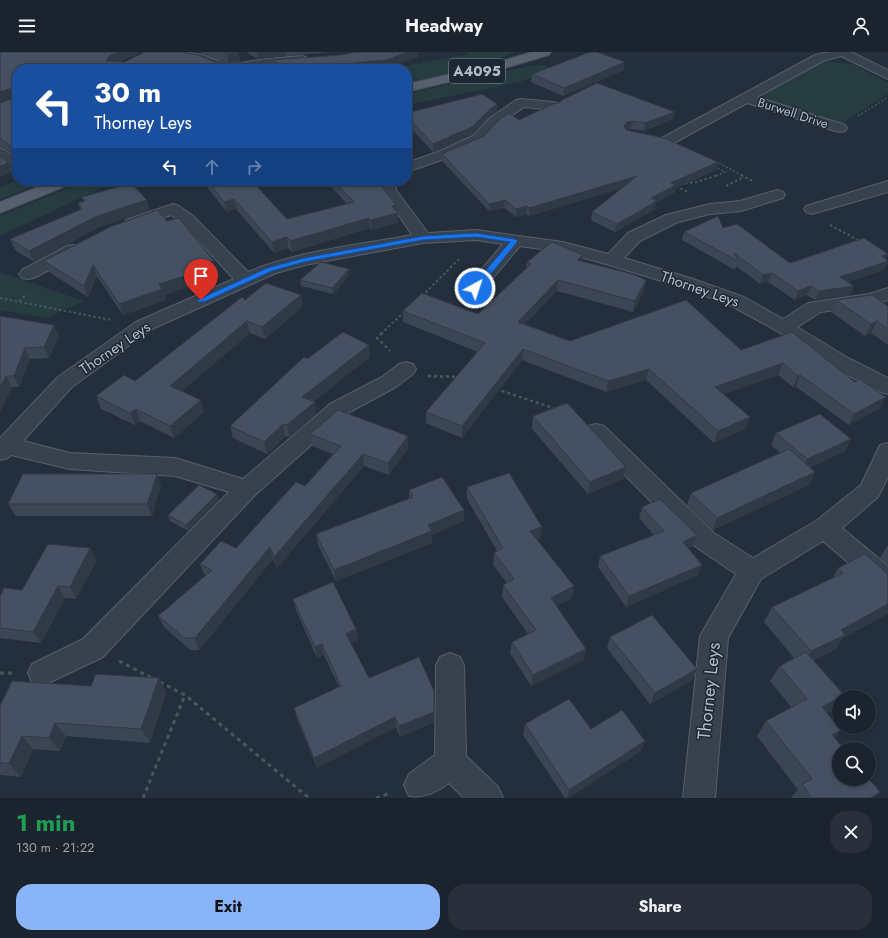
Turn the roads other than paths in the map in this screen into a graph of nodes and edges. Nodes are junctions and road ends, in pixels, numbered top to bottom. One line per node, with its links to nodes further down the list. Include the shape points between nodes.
1 (166, 52): 5 (street, via 203,58)
2 (546, 52): 8 (main road, A4095)
3 (842, 52): 7 (street, Burwell Drive); 9 (street, Burwell Drive, via 819,58)
4 (315, 60): 6 (street)
5 (217, 64)
6 (260, 64)
7 (888, 75)
8 (412, 87)
9 (746, 98): 11 (street, Burwell Drive); 13 (street, Burwell Drive)
10 (553, 106): 17 (street, via 518,98 478,139)
11 (840, 128)
12 (652, 138): 13 (street)
13 (667, 141): 15 (street)
14 (0, 153): 16 (street)
15 (703, 157)
16 (12, 162)
17 (412, 166)
18 (54, 186): 22 (main road)
19 (388, 186): 25 (street, via 388,192)
20 (888, 186): 23 (street)
21 (777, 195): 28 (street, via 741,206 710,209 672,218 634,237)
22 (0, 208)
23 (812, 209)
24 (115, 229): 30 (street, via 173,209 187,219)
25 (423, 238): 26 (street, Thorney Leys, via 476,235); 30 (street, Thorney Leys, via 304,260)
26 (515, 241): 28 (street, Thorney Leys, via 563,247); 31 (street)
27 (88, 242): 29 (street)
28 (612, 260): 33 (street, Thorney Leys, via 737,301)
29 (28, 274)
30 (245, 280): 37 (street, Thorney Leys, via 143,326 65,382)
31 (475, 288)
32 (888, 294): 33 (street, via 815,307)
33 (784, 327): 35 (street, Thorney Leys, via 841,363)
34 (397, 375): 39 (street, via 338,409)
35 (888, 387)
36 (596, 432): 41 (street, via 705,540)
37 (3, 449): 39 (street, Thorney Leys, via 70,461 175,467)
38 (888, 451): 40 (street, Thorney Leys, via 870,491)
39 (247, 489): 44 (street, via 93,648)
40 (825, 528): 41 (street, Thorney Leys); 42 (street)
41 (752, 571): 48 (street, Thorney Leys, via 714,636)
42 (888, 581)
43 (450, 666): 45 (street)
44 (42, 673)
45 (451, 762): 46 (street); 47 (street)
46 (420, 784)
47 (487, 798)
48 (699, 798)

